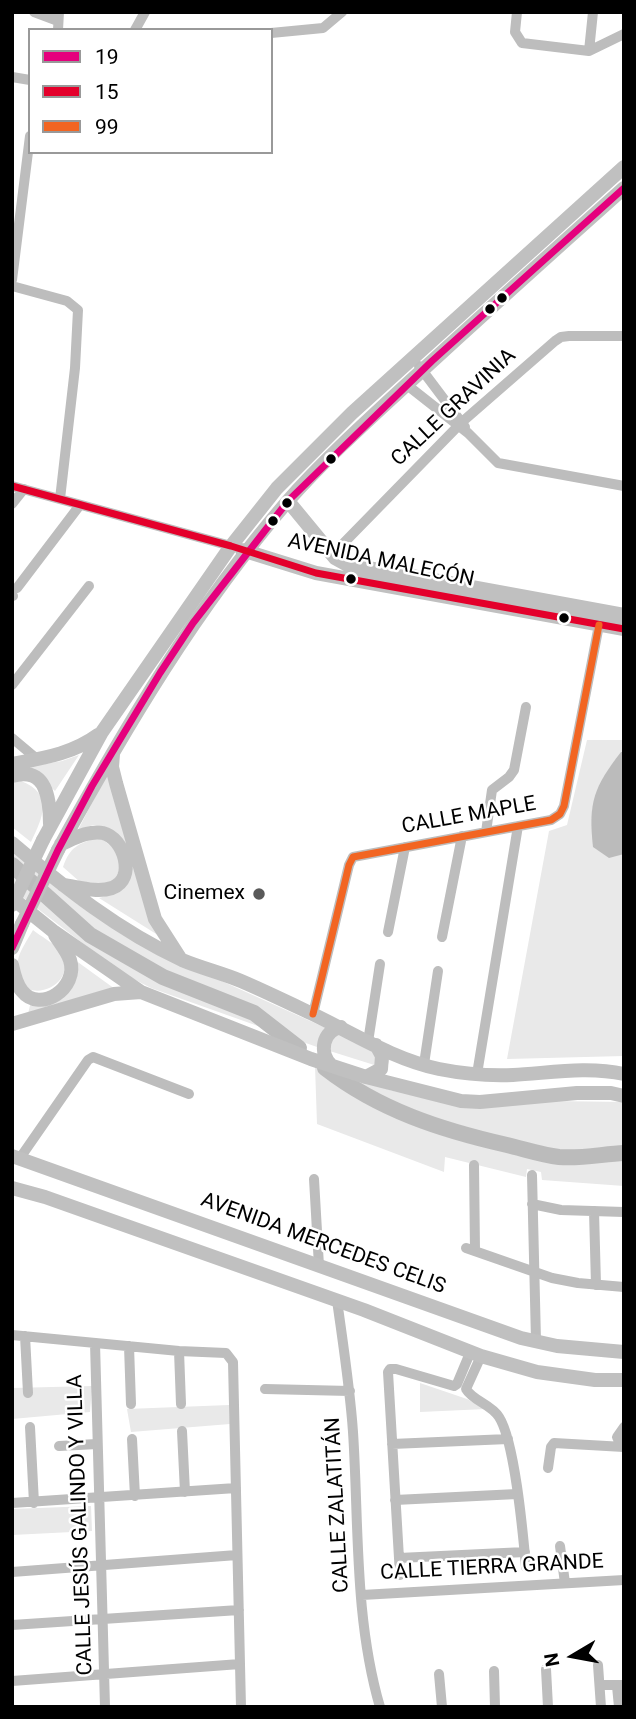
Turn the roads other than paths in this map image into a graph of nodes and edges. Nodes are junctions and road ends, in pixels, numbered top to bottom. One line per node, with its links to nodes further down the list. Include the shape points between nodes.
1 (34, 12): 6 (street)
2 (145, 12): 7 (street)
3 (342, 12): 8 (street, via 323,28)
4 (517, 12): 10 (street, via 515,32 522,43)
5 (593, 12): 10 (street)
6 (58, 21)
7 (136, 28)
8 (273, 33)
9 (624, 34): 10 (street)
10 (589, 51)
11 (28, 152): 14 (street)
12 (624, 167): 16 (main road)
13 (624, 188): 17 (main road)
14 (12, 280)
15 (12, 286): 28 (street, via 67,301 78,310)
16 (461, 313): 17 (main road, via 470,316); 19 (main road)
17 (470, 327): 20 (main road)
18 (624, 337): 24 (street, CALLE GRAVINIA, via 561,337)
19 (412, 357): 20 (street); 22 (main road)
20 (423, 370): 21 (main road); 24 (street)
21 (407, 385): 23 (main road); 24 (street)
22 (367, 399): 23 (main road); 32 (main road, via 293,470)
23 (378, 411): 29 (main road)
24 (460, 424): 26 (street, via 498,463); 34 (street, CALLE GRAVINIA)
25 (12, 486): 27 (street, AVENIDA MALECÓN)
26 (624, 486)
27 (24, 489): 28 (street, AVENIDA MALECÓN); 30 (street)
28 (60, 499): 31 (street, AVENIDA MALECÓN)
29 (288, 501): 33 (main road); 34 (main road, AVENIDA MALECÓN)
30 (12, 504)
31 (80, 505): 32 (street, AVENIDA MALECÓN); 36 (street)
32 (231, 546): 33 (main road, AVENIDA MALECÓN); 42 (main road)
33 (248, 552): 38 (main road, AVENIDA MALECÓN, via 316,573); 44 (main road, via 194,623)
34 (332, 555): 37 (main road, AVENIDA MALECÓN, via 346,564)
35 (89, 586): 40 (street)
36 (14, 593)
37 (624, 615)
38 (599, 625): 39 (main road, AVENIDA MALECÓN); 49 (street, CALLE MAPLE, via 564,806 551,820)
39 (624, 629)
40 (12, 685)
41 (526, 707): 50 (street, via 514,770 492,790)
42 (102, 732): 45 (main road, via 65,754); 48 (main road)
43 (12, 738): 45 (street)
44 (113, 750): 53 (main road); 62 (main road, via 112,767 155,919)
45 (37, 760): 46 (main road)
46 (12, 764)
47 (12, 776): 48 (main road, via 25,774 43,784)
48 (50, 826): 57 (main road, bridge)
49 (518, 826): 50 (street, CALLE MAPLE); 73 (street)
50 (486, 832): 51 (street, CALLE MAPLE)
51 (462, 836): 54 (street, CALLE MAPLE); 60 (street)
52 (12, 843): 55 (main road)
53 (59, 847): 55 (main road, via 93,832 105,833 116,841 126,866 115,887 101,890); 61 (main road, bridge)
54 (405, 847): 59 (street); 67 (street, CALLE MAPLE, via 353,857)
55 (61, 885): 62 (main road, via 101,914)
56 (12, 898): 58 (main road)
57 (12, 905)
58 (53, 932): 63 (main road, via 71,973 59,993 37,999 27,996); 66 (main road)
59 (388, 932)
60 (442, 937)
61 (14, 943): 63 (main road)
62 (181, 959): 67 (main road)
63 (12, 963)
64 (380, 964): 70 (street)
65 (438, 971): 71 (street)
66 (141, 992): 68 (main road, via 114,994); 72 (main road)
67 (313, 1014): 69 (main road)
68 (12, 1024)
69 (341, 1027): 70 (main road); 72 (main road, via 330,1032 324,1042 324,1055)
70 (372, 1044): 71 (main road); 75 (main road, via 382,1056 381,1069)
71 (424, 1064): 73 (main road)
72 (331, 1065): 75 (main road)
73 (477, 1074): 74 (main road, via 576,1070)
74 (624, 1074)
75 (366, 1077): 77 (main road, via 470,1102 577,1093)
76 (189, 1094): 78 (street, via 93,1057)
77 (624, 1096)
78 (16, 1157): 86 (main road, AVENIDA MERCEDES CELIS)
79 (474, 1165): 87 (street, via 471,1250)
80 (532, 1175): 83 (street)
81 (314, 1180): 86 (street)
82 (12, 1188): 90 (main road)
83 (532, 1204): 84 (street); 87 (street)
84 (594, 1211): 85 (street); 88 (street)
85 (624, 1212)
86 (319, 1266): 93 (main road, AVENIDA MERCEDES CELIS)
87 (534, 1272): 88 (street); 93 (street)
88 (596, 1285): 89 (street)
89 (624, 1287)
90 (337, 1300): 98 (main road); 101 (street, CALLE ZALATITÁN)
91 (12, 1335): 92 (street)
92 (26, 1336): 94 (street); 102 (street)
93 (536, 1341): 97 (main road, AVENIDA MERCEDES CELIS)
94 (95, 1343): 95 (street); 110 (street, CALLE JESÚS GALINDO Y VILLA)
95 (129, 1346): 96 (street); 103 (street)
96 (179, 1351): 104 (street); 115 (street, via 231,1356)
97 (624, 1352)
98 (476, 1355): 99 (main road, via 537,1372); 109 (street, via 466,1389 498,1415); 111 (street, via 454,1386 390,1369)
99 (624, 1380)
100 (265, 1389): 101 (street)
101 (350, 1391): 133 (street, CALLE ZALATITÁN)
102 (28, 1393)
103 (131, 1404)
104 (181, 1404)
105 (30, 1427): 122 (street)
106 (624, 1427): 113 (street, via 617,1437)
107 (182, 1431): 116 (street)
108 (132, 1439): 118 (street)
109 (508, 1439): 111 (street); 117 (street)
110 (97, 1444): 112 (street); 119 (street, CALLE JESÚS GALINDO Y VILLA)
111 (392, 1444): 120 (street)
112 (59, 1446)
113 (623, 1447): 114 (street, via 554,1443)
114 (548, 1468)
115 (236, 1488): 116 (street); 125 (street)
116 (185, 1492): 118 (street)
117 (517, 1494): 120 (street); 124 (street)
118 (135, 1496): 119 (street)
119 (99, 1498): 122 (street); 127 (street, CALLE JESÚS GALINDO Y VILLA)
120 (395, 1500): 126 (street)
121 (12, 1503): 122 (street)
122 (34, 1503)
123 (560, 1546): 132 (street)
124 (525, 1552): 126 (street); 128 (street)
125 (237, 1555): 127 (street); 134 (street)
126 (399, 1558): 130 (street)
127 (101, 1566): 129 (street); 135 (street, CALLE JESÚS GALINDO Y VILLA)
128 (526, 1567)
129 (12, 1572)
130 (400, 1575)
131 (624, 1580): 132 (street, CALLE TIERRA GRANDE)
132 (565, 1583): 133 (street, CALLE TIERRA GRANDE)
133 (362, 1595): 148 (street, CALLE ZALATITÁN, via 369,1670)
134 (239, 1610): 135 (street); 137 (street)
135 (102, 1619): 136 (street); 141 (street, CALLE JESÚS GALINDO Y VILLA)
136 (12, 1625)
137 (240, 1664): 141 (street); 147 (street)
138 (598, 1665): 144 (street)
139 (546, 1669): 151 (street)
140 (494, 1671): 150 (street)
141 (104, 1674): 143 (street); 146 (street, CALLE JESÚS GALINDO Y VILLA)
142 (439, 1674): 149 (street)
143 (12, 1681)
144 (600, 1685): 145 (street); 152 (street)
145 (620, 1686): 153 (street)
146 (105, 1707)
147 (241, 1707)
148 (380, 1707)
149 (442, 1707)
150 (495, 1707)
151 (548, 1707)
152 (601, 1707)
153 (620, 1707)

